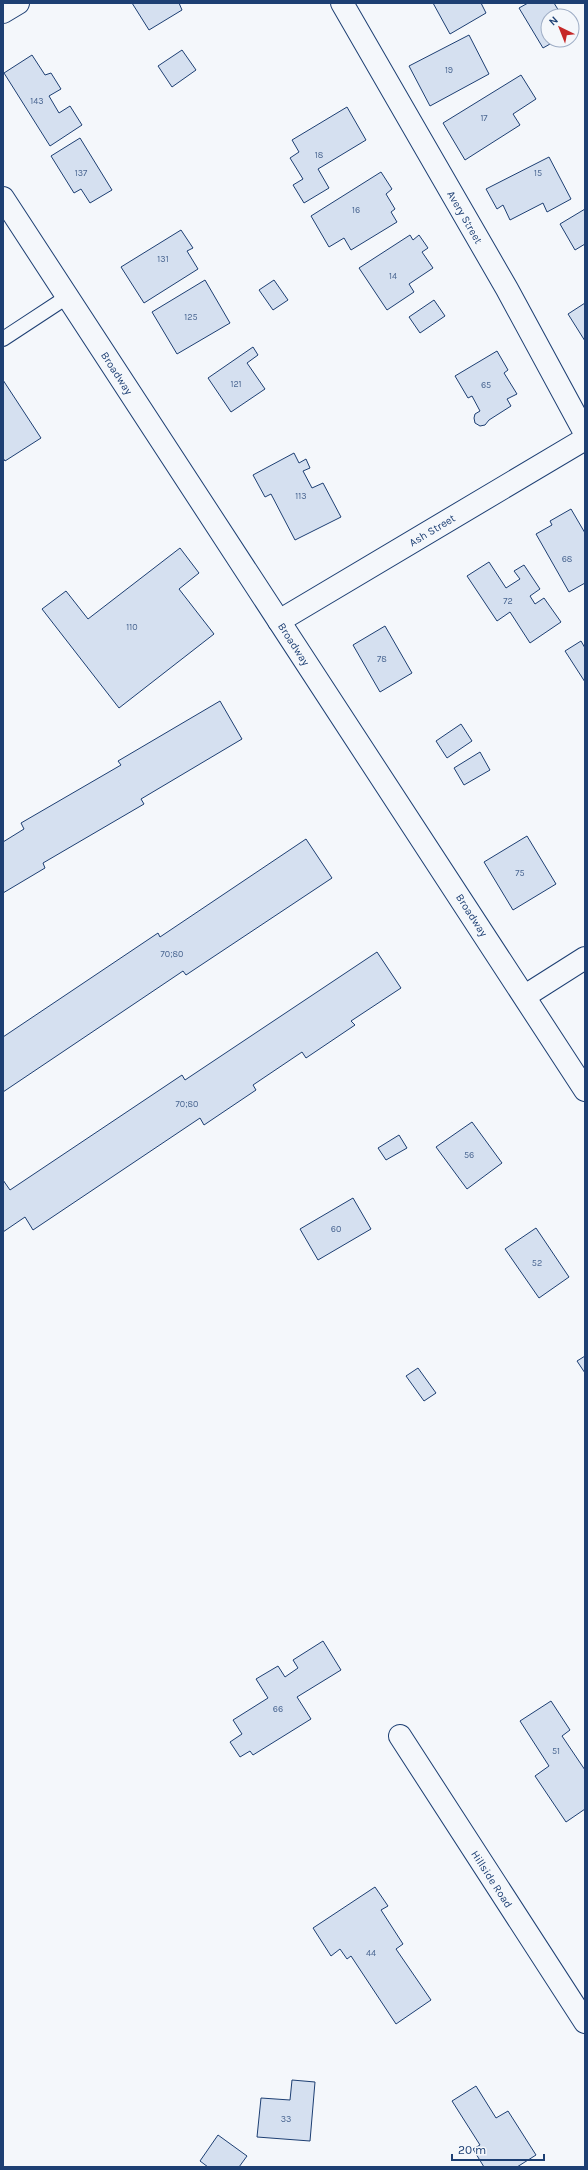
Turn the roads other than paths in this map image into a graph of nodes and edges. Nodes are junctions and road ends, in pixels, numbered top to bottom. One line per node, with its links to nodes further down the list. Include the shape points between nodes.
1 (18, 3): 3 (street)
2 (342, 3): 7 (street, Avery Street, via 507,288)
3 (3, 12)
4 (3, 198): 5 (street, Broadway)
5 (67, 298): 6 (lane); 9 (street, Broadway)
6 (3, 338)
7 (585, 432)
8 (585, 439): 9 (street, Ash Street)
9 (279, 621): 11 (street, Broadway)
10 (585, 958): 11 (street)
11 (524, 996): 12 (street, Broadway)
12 (585, 1090)
13 (400, 1736): 14 (street, Hillside Road)
14 (585, 2022)

